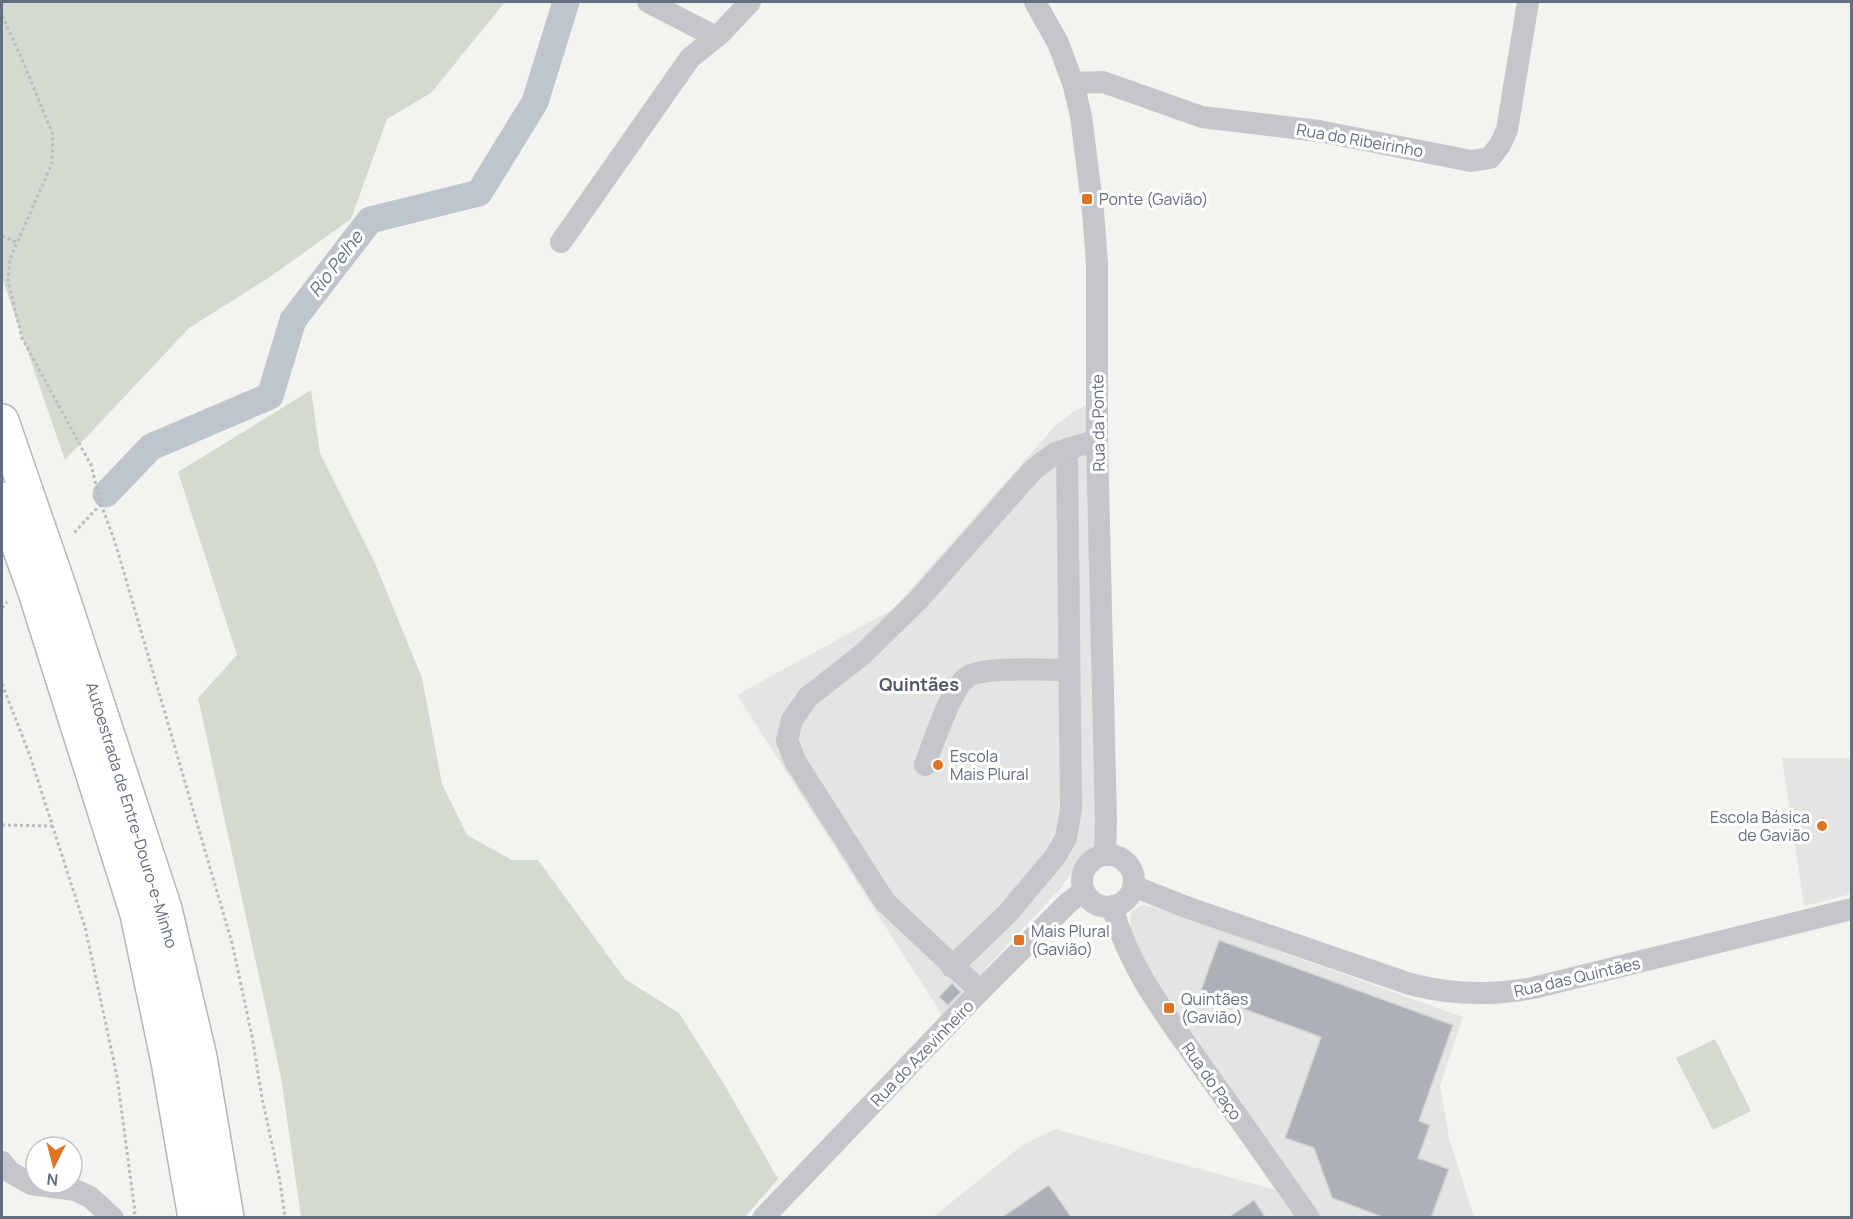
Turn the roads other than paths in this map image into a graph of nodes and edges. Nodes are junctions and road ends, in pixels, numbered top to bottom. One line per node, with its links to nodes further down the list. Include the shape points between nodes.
1 (648, 2): 5 (street)
2 (750, 2): 5 (street)
3 (1035, 2): 6 (street, Rua da Ponte, via 1058,43)
4 (1528, 2): 6 (street, Rua do Ribeirinho, via 1507,130 1490,158 1471,161 1319,131 1202,117 1102,82)
5 (716, 37): 7 (street, via 690,58)
6 (1073, 83): 9 (street, Rua da Ponte, via 1094,211)
7 (561, 242)
8 (2, 421): 24 (highway, Autoestrada de Entre-Douro-e-Minho, via 165,909 200,1057)
9 (1097, 440): 10 (street); 14 (street, Rua da Ponte)
10 (1067, 449): 12 (street); 19 (street, via 1033,470 919,599 863,654 808,697 792,720 787,740 795,761 885,902)
11 (2, 499): 23 (highway, Autoestrada de Entre-Douro-e-Minho, via 36,592 137,914)
12 (1070, 670): 13 (street, via 986,671 968,677 956,690); 19 (street, via 1071,809 1066,838 1008,914)
13 (925, 765)
14 (1105, 855): 15 (street, via 1127,863); 16 (street, via 1092,860 1084,871)
15 (1133, 886): 17 (street, via 1126,899); 18 (street, Rua das Quintães, via 1186,908 1410,984 1473,994 1545,986)
16 (1084, 891): 17 (street, via 1095,903); 20 (street, Rua do Azevinheiro)
17 (1112, 906): 26 (street, Rua do Paço, via 1130,958 1154,997)
18 (1851, 909)
19 (952, 967): 20 (street)
20 (980, 991): 25 (street, Rua do Azevinheiro)
21 (2, 1162): 22 (street, via 10,1172 31,1184 75,1190 90,1197)
22 (113, 1218)
23 (195, 1218)
24 (227, 1218)
25 (762, 1218)
26 (1309, 1218)

